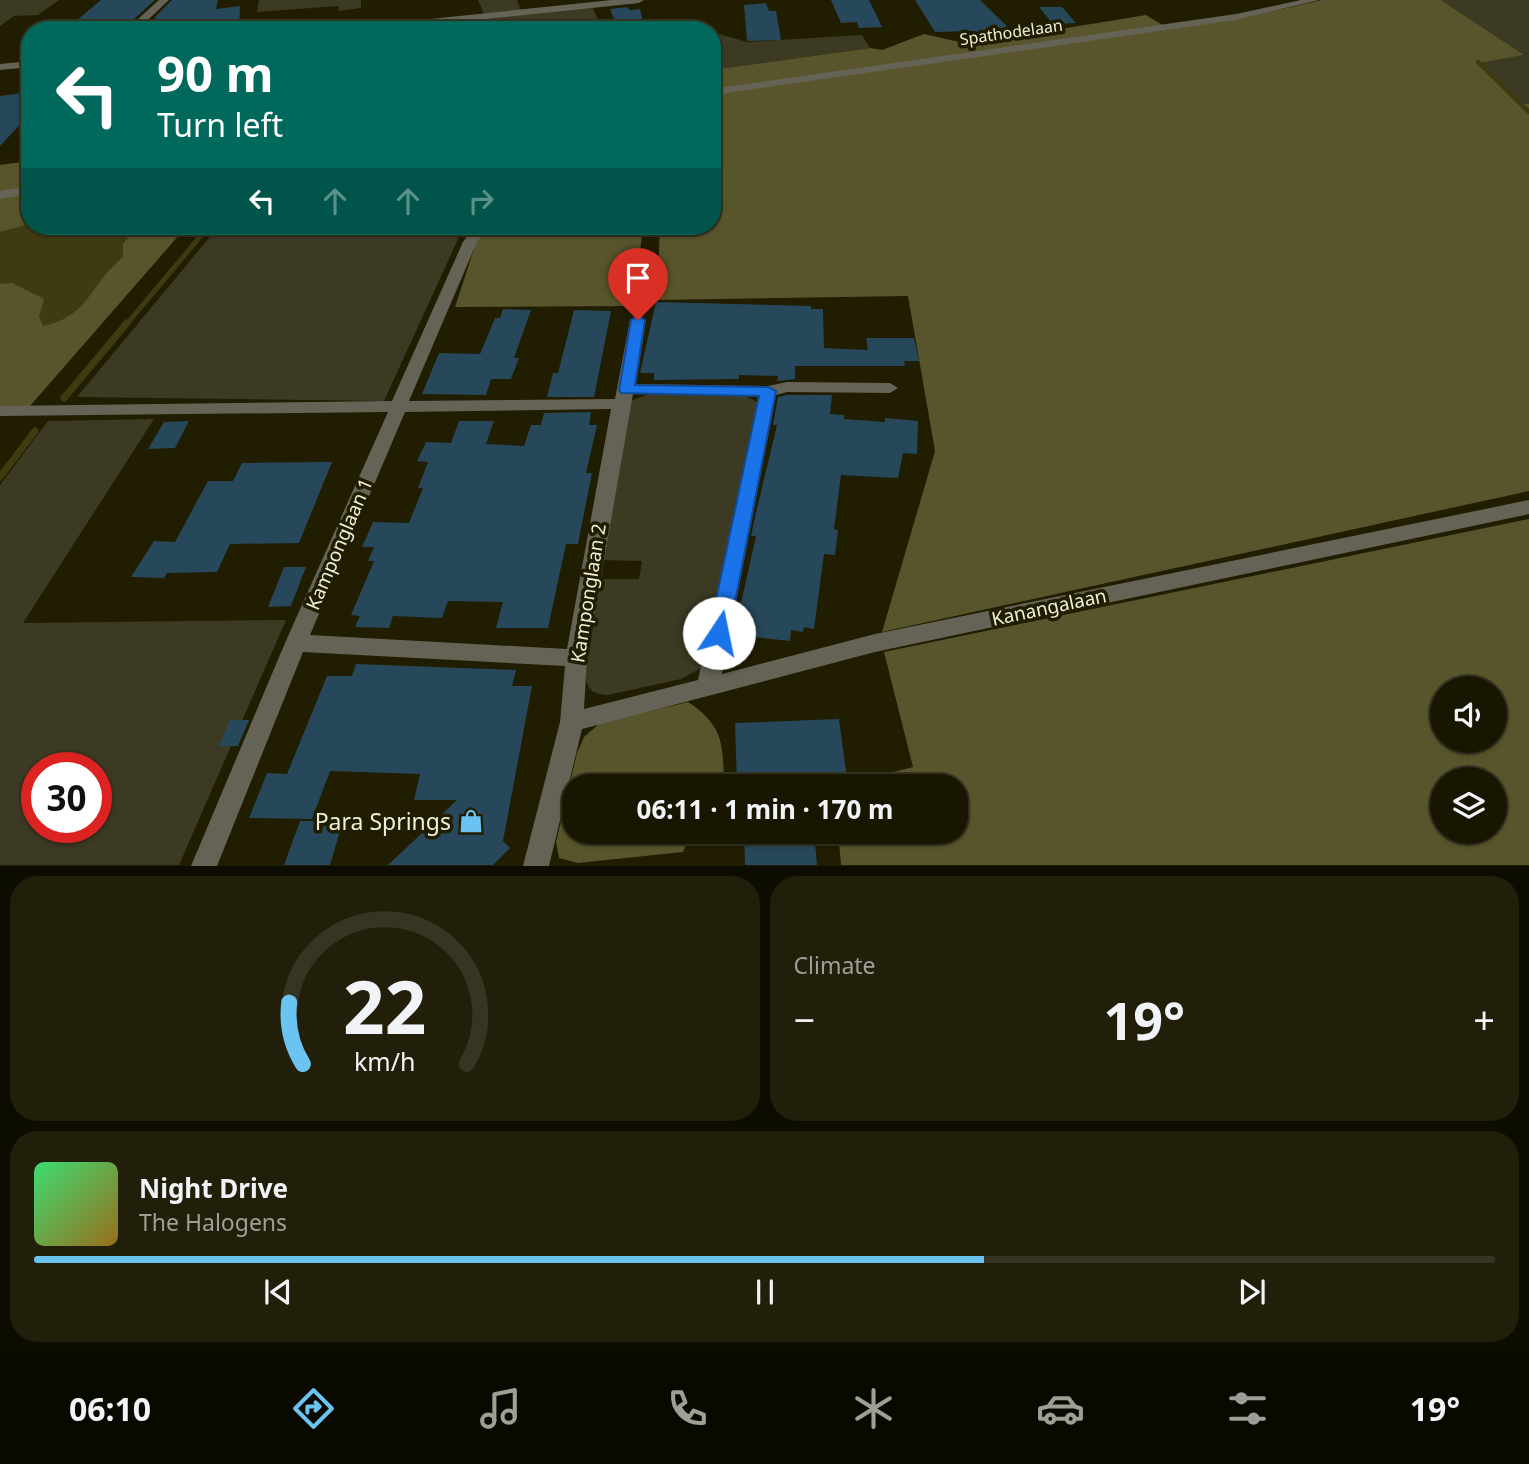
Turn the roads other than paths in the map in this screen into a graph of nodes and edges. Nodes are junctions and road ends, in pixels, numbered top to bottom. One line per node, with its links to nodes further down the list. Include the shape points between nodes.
1 (164, 0): 5 (street)
2 (639, 0): 4 (street)
3 (1314, 0): 9 (street, Spathodelaan, via 1236,17)
4 (582, 3): 6 (street)
5 (141, 21)
6 (429, 21)
7 (21, 65): 8 (street)
8 (1, 68)
9 (721, 91)
10 (21, 192): 11 (street)
11 (0, 195)
12 (475, 235): 17 (street, Kamponglaan 1)
13 (638, 320): 16 (street, Kamponglaan 2)
14 (890, 388): 15 (street, via 787,387)
15 (768, 391): 16 (street); 22 (street)
16 (624, 397): 17 (street); 21 (street, Kamponglaan 2)
17 (398, 405): 18 (street); 20 (street, Kamponglaan 1)
18 (0, 411)
19 (1529, 507): 22 (street, Kanangalaan, via 875,643)
20 (296, 643): 21 (street); 24 (street, Kamponglaan 1)
21 (576, 658): 23 (street, Kamponglaan 2)
22 (708, 687): 23 (street, Kanangalaan)
23 (572, 722): 25 (street, Kamponglaan 2)
24 (204, 866)
25 (536, 866)

